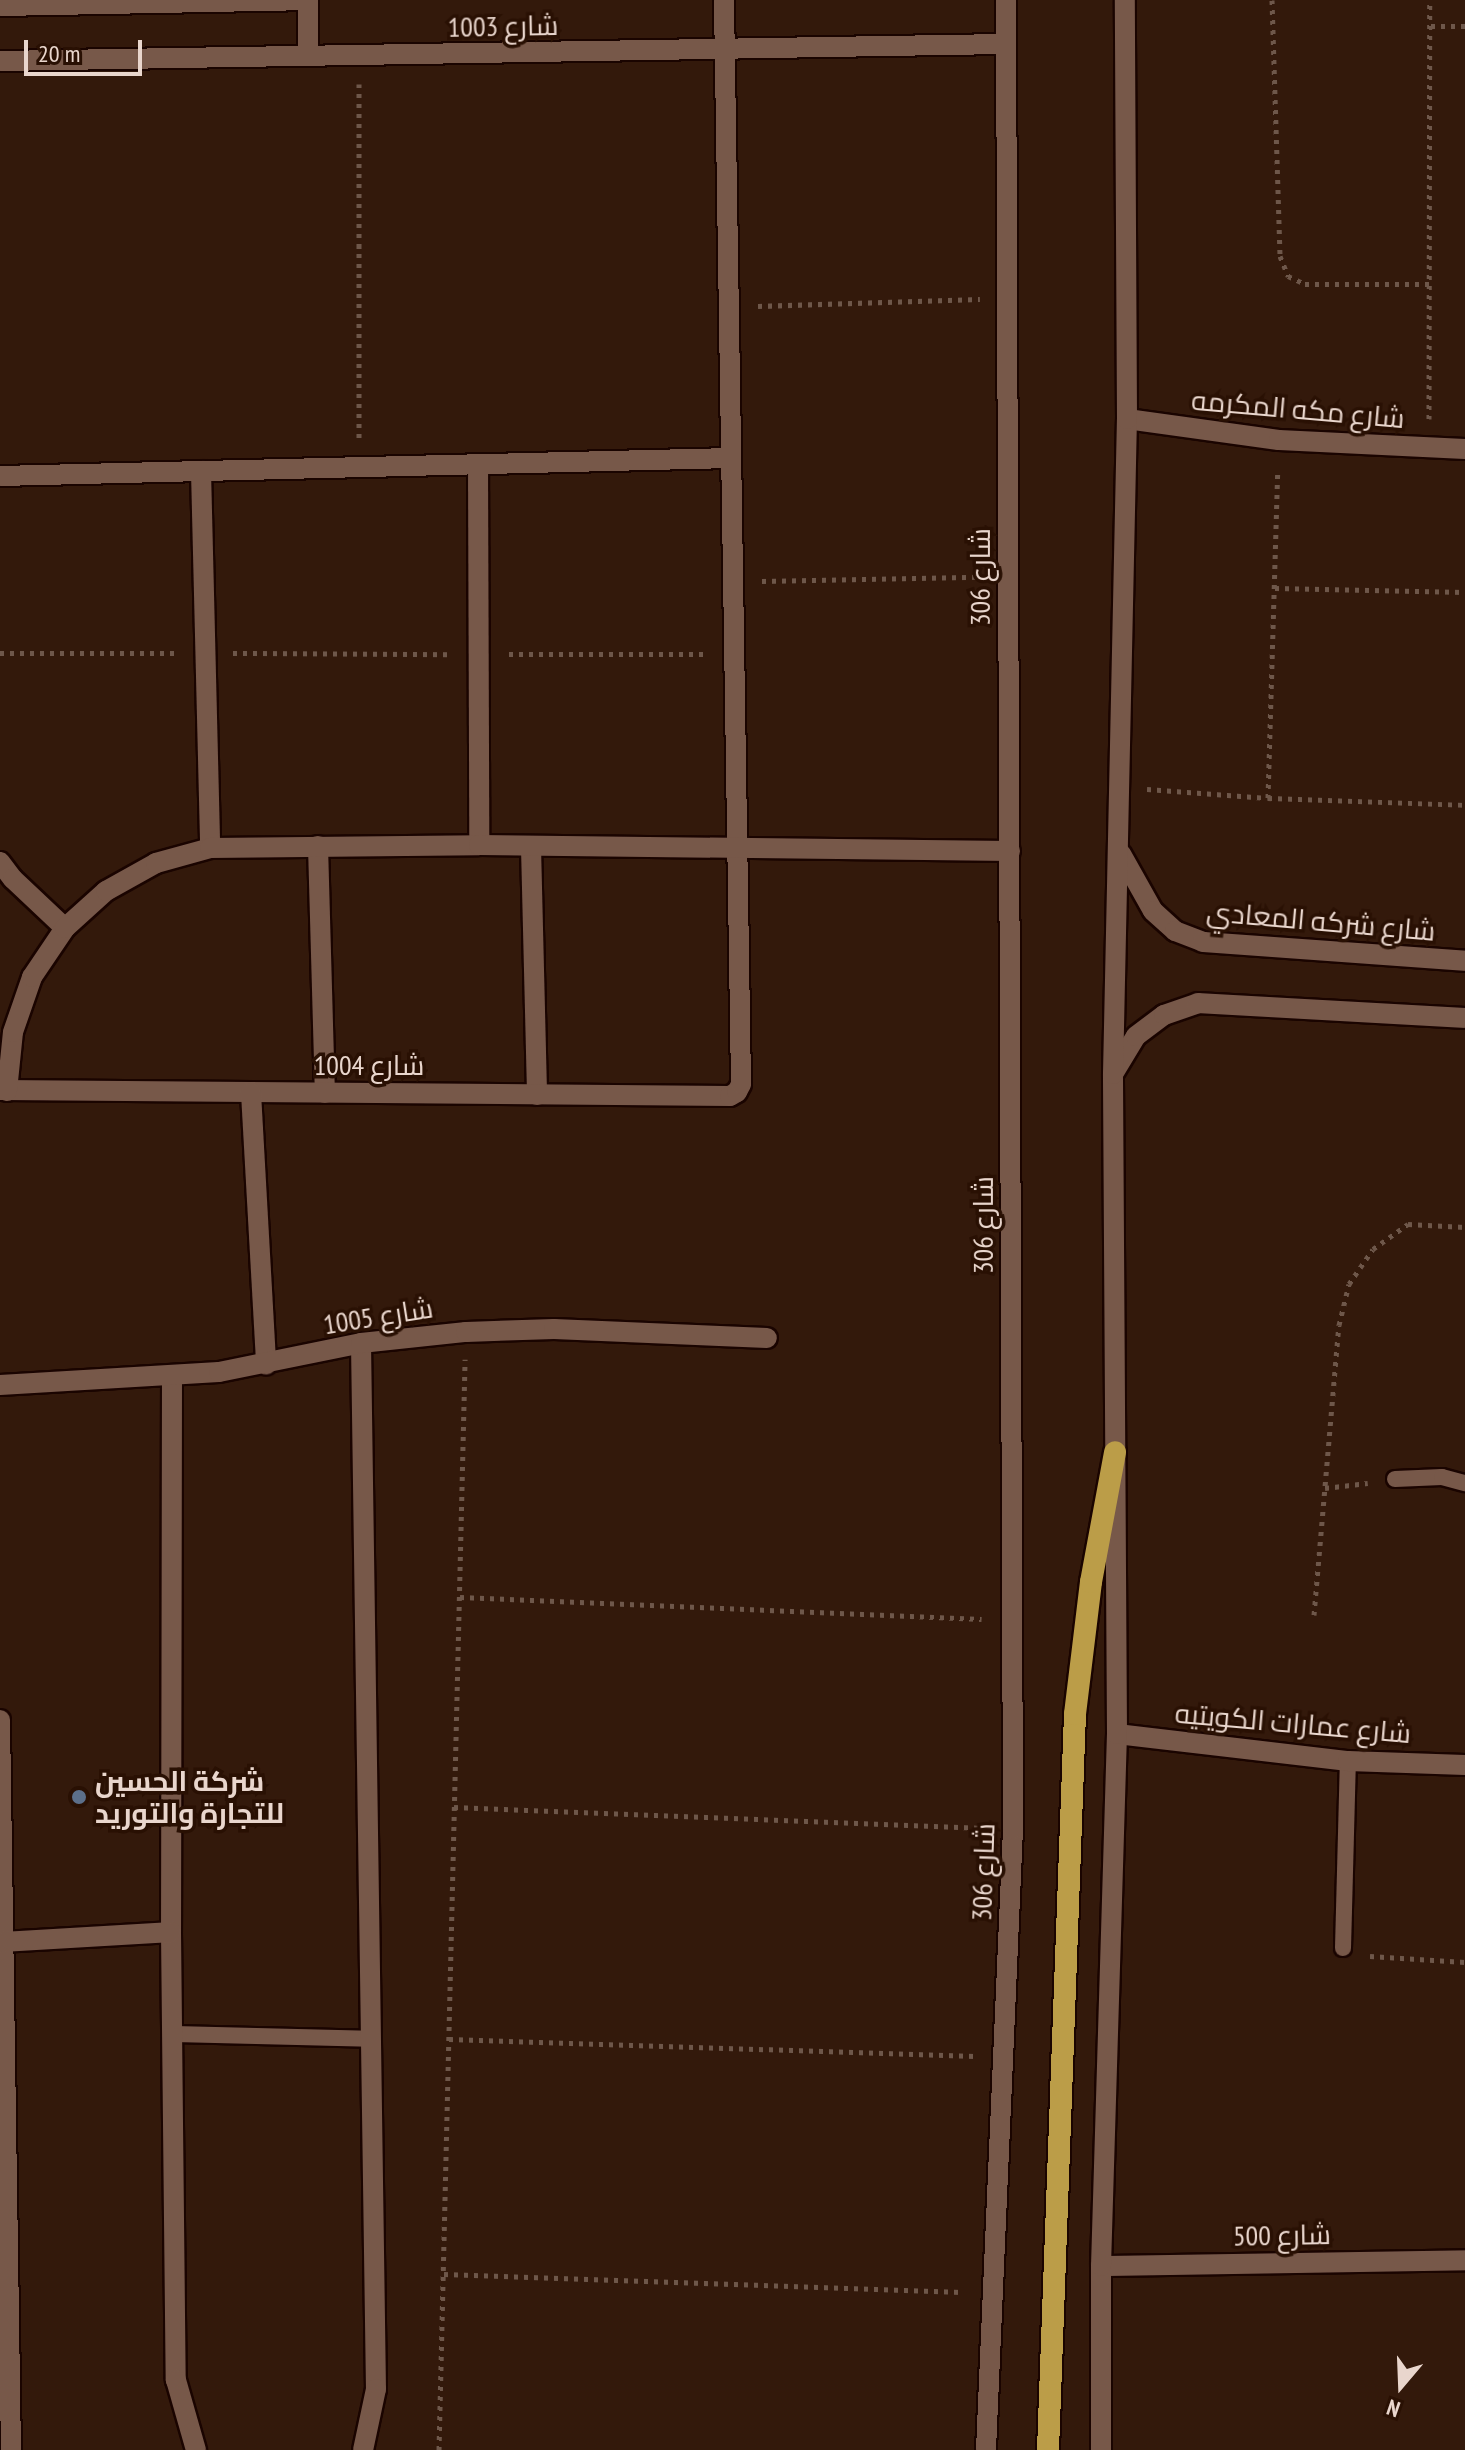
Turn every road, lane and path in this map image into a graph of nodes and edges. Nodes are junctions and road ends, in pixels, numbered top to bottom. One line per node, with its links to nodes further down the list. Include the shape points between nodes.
1 (306, 0): 7 (street); 12 (street)
2 (724, 0): 11 (street)
3 (1006, 0): 10 (street, شارع 306)
4 (1125, 0): 18 (street)
5 (1272, 0): 15 (path, via 1280,256 1288,276 1305,284)
6 (1430, 0): 8 (path)
7 (0, 6)
8 (1431, 26): 9 (path); 15 (path)
9 (1465, 26)
10 (1006, 44): 11 (street, شارع 1003); 16 (street, شارع 306)
11 (725, 51): 13 (street, شارع 1003); 17 (street)
12 (308, 56): 13 (street, شارع 1003); 14 (street, شارع 1003)
13 (359, 56): 24 (path)
14 (0, 61)
15 (1429, 284): 20 (path)
16 (1007, 298): 17 (path); 27 (street, شارع 306)
17 (729, 307): 22 (street)
18 (1127, 419): 19 (street, شارع مكه المكرمه); 35 (street)
19 (1279, 440): 20 (street, شارع مكه المكرمه); 29 (path)
20 (1429, 448): 21 (street, شارع مكه المكرمه)
21 (1465, 449)
22 (731, 458): 23 (street); 28 (street)
23 (478, 464): 24 (street); 33 (street)
24 (359, 467): 25 (street)
25 (201, 471): 26 (street); 32 (street)
26 (0, 476)
27 (1008, 576): 28 (path); 43 (street, شارع 306)
28 (733, 581): 34 (street)
29 (1275, 588): 30 (path); 36 (path)
30 (1465, 592)
31 (0, 653): 32 (path)
32 (205, 653): 33 (path); 42 (street)
33 (478, 654): 34 (path); 38 (street)
34 (735, 654): 41 (street)
35 (1119, 787): 36 (path); 44 (street)
36 (1268, 798): 37 (path)
37 (1465, 805)
38 (479, 845): 39 (street); 40 (street)
39 (318, 846): 42 (street); 52 (street)
40 (531, 847): 41 (street); 53 (street)
41 (737, 847): 43 (street); 53 (street, شارع 1004, via 737,1092)
42 (210, 848): 46 (street, via 156,863 106,891)
43 (1010, 851): 67 (street, شارع 306)
44 (1120, 852): 47 (street, شارع شركه المعادي, via 1153,911 1175,931 1203,942); 49 (street)
45 (0, 862): 46 (street)
46 (65, 928): 50 (street, via 32,977 13,1032)
47 (1465, 961)
48 (1465, 1018): 49 (street, via 1198,1003 1164,1015 1136,1036)
49 (1113, 1074): 61 (street)
50 (4, 1090): 51 (street, شارع 1004)
51 (251, 1093): 52 (street, شارع 1004); 58 (street)
52 (325, 1093): 53 (street, شارع 1004)
53 (537, 1095)
54 (1465, 1227): 64 (path, via 1408,1224 1373,1249 1349,1284 1339,1325)
55 (466, 1332): 56 (street, شارع 1005, via 554,1329); 57 (street, شارع 1005); 65 (path)
56 (767, 1338)
57 (361, 1343): 58 (street, شارع 1005); 79 (street)
58 (266, 1365): 59 (street, شارع 1005)
59 (172, 1375): 60 (street, شارع 1005); 74 (street)
60 (0, 1385)
61 (1115, 1452): 69 (street); 92 (highway, via 1091,1582 1075,1714)
62 (1395, 1479): 63 (lane, via 1442,1477); 64 (path)
63 (1465, 1483)
64 (1325, 1488): 66 (path)
65 (460, 1597): 67 (path); 72 (path)
66 (1314, 1615)
67 (1013, 1620): 73 (street, شارع 306)
68 (0, 1720): 75 (street)
69 (1117, 1734): 70 (street, شارع عمارات الكويتيه); 84 (street)
70 (1348, 1761): 71 (street, شارع عمارات الكويتيه); 76 (lane)
71 (1465, 1765)
72 (454, 1807): 73 (path); 80 (path)
73 (1013, 1829): 81 (street, شارع 306)
74 (171, 1932): 75 (street); 78 (street)
75 (3, 1942): 82 (street)
76 (1343, 1948): 77 (path, via 1353,1955)
77 (1465, 1962)
78 (172, 2034): 79 (lane); 88 (street, via 176,2380)
79 (371, 2039): 89 (street, via 376,2389)
80 (449, 2039): 81 (path); 85 (path)
81 (1003, 2057): 86 (street, شارع 306)
82 (3, 2059): 87 (street)
83 (1465, 2260): 84 (street, شارع 500)
84 (1101, 2266): 93 (street)
85 (444, 2274): 86 (path); 90 (path)
86 (993, 2293): 91 (street, شارع 306)
87 (11, 2450)
88 (196, 2450)
89 (363, 2450)
90 (439, 2450)
91 (986, 2450)
92 (1048, 2450)
93 (1101, 2450)

